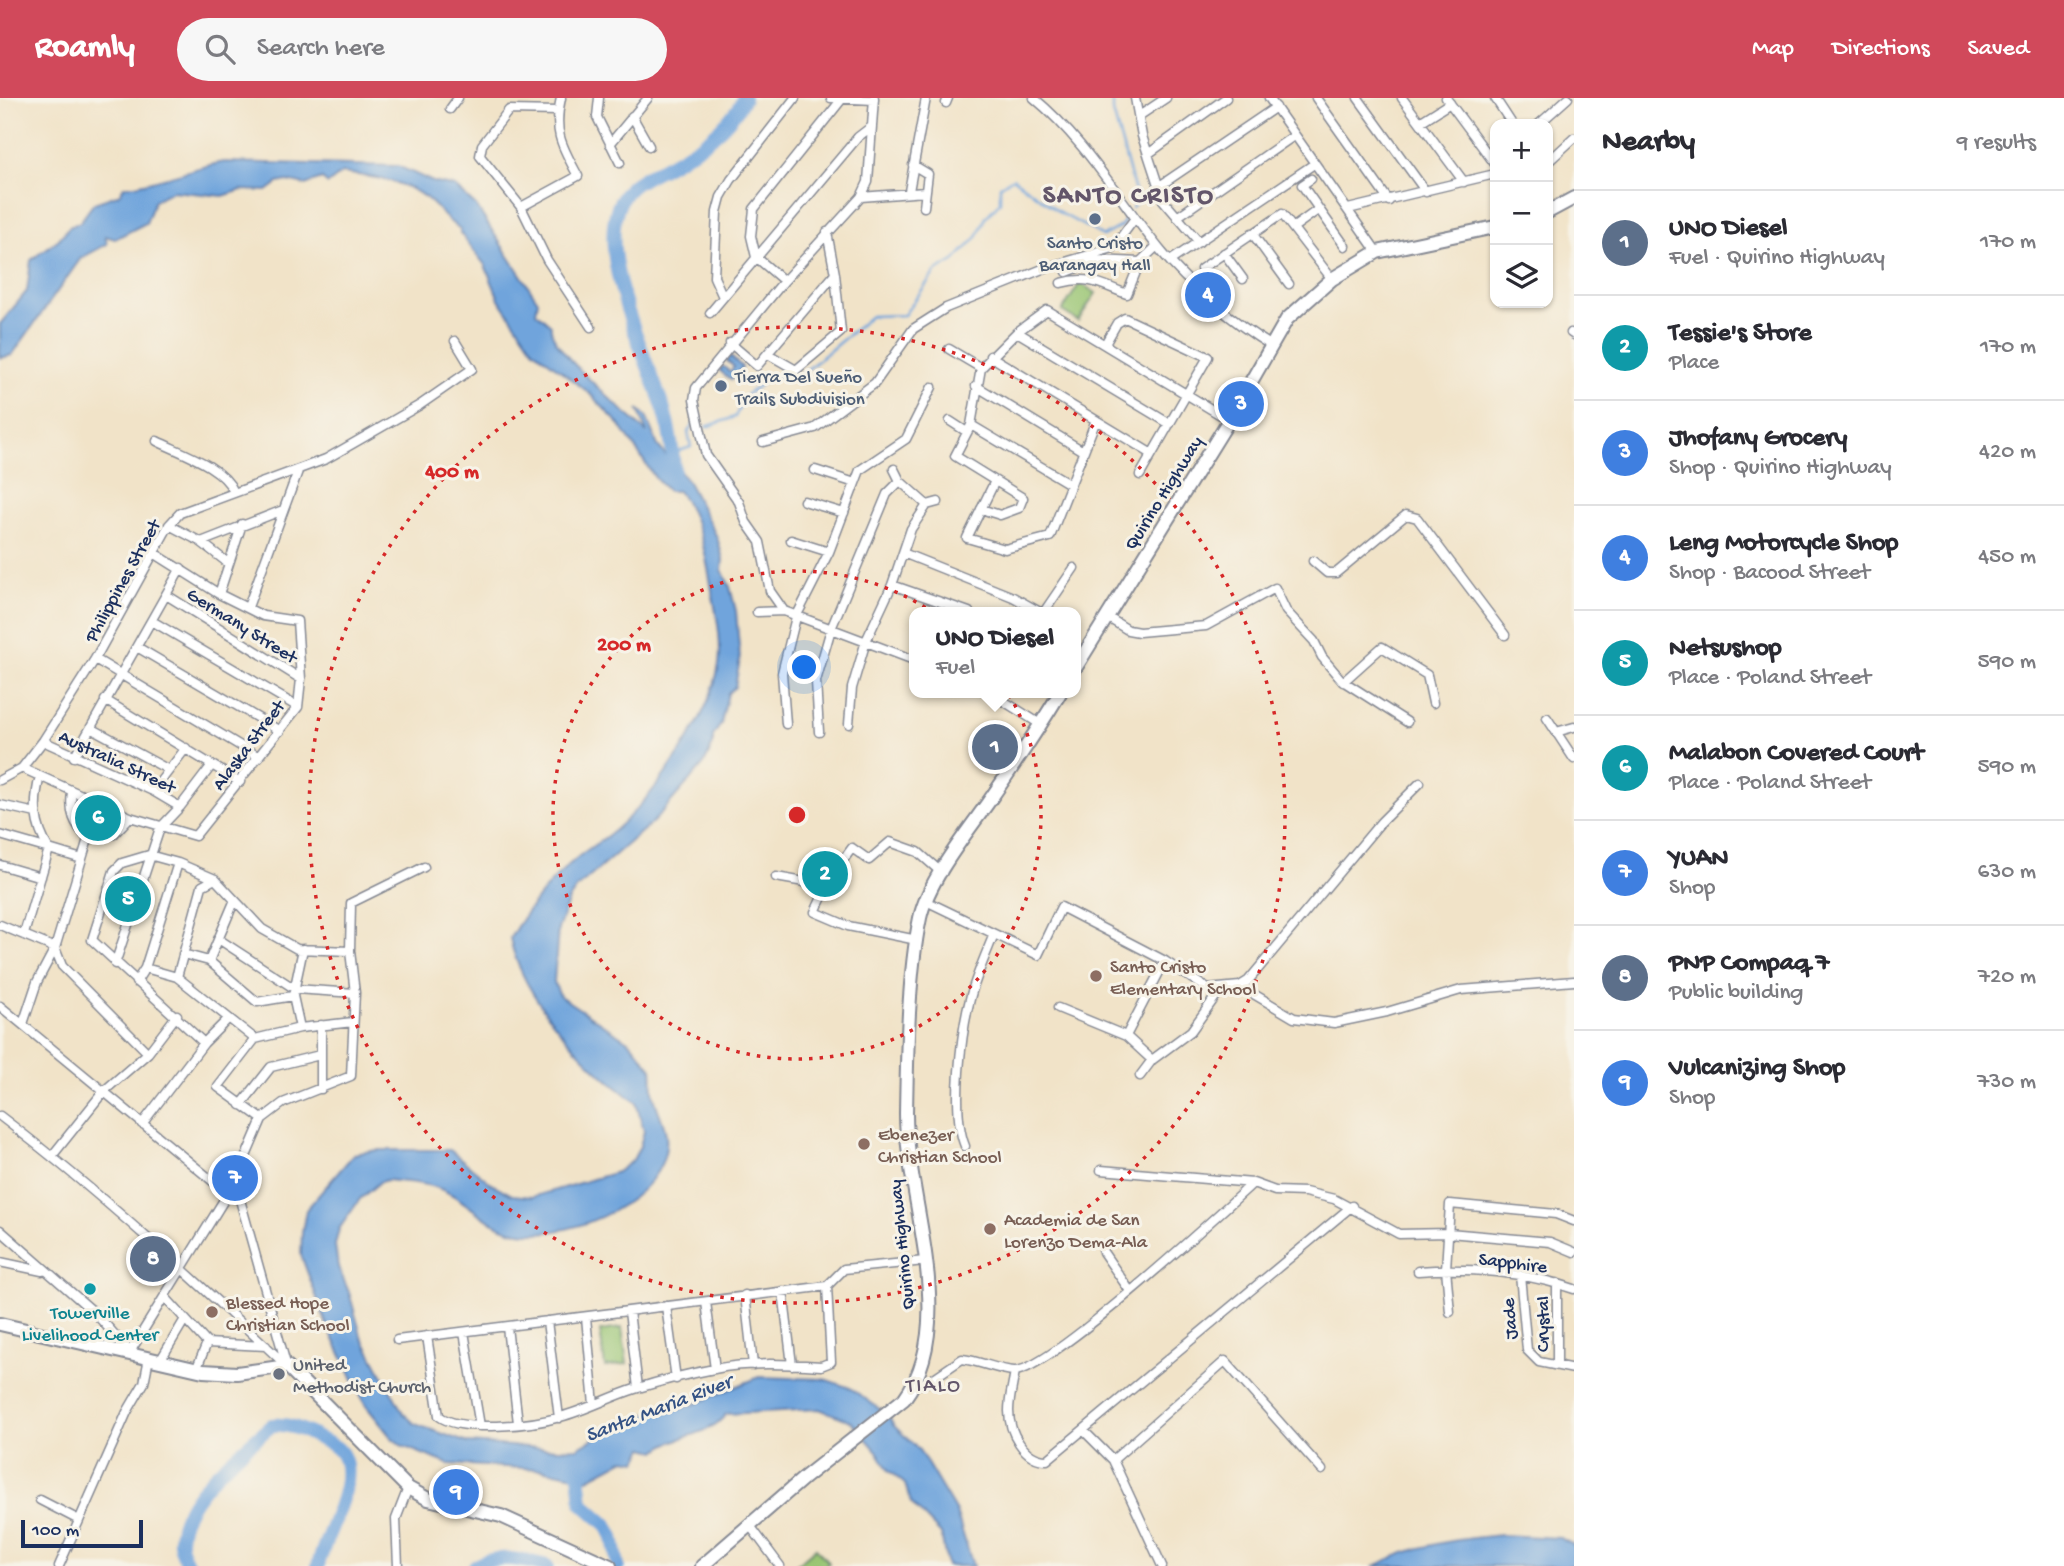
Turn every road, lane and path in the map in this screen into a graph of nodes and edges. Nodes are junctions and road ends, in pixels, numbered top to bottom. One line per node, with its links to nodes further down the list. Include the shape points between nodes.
1 (458, 98): 22 (street)
2 (561, 98): 23 (street)
3 (599, 98): 32 (street, via 597,117)
4 (648, 98): 24 (street)
5 (794, 98): 77 (street, via 721,197 714,277)
6 (831, 98): 18 (street)
7 (926, 98): 39 (street)
8 (1034, 98): 55 (street, via 1072,134)
9 (1135, 98): 25 (street)
10 (1166, 98): 25 (street)
11 (1226, 98): 34 (street)
12 (1269, 98): 21 (street)
13 (1316, 98): 49 (street)
14 (1358, 98): 46 (street)
15 (1402, 98): 28 (street)
16 (1495, 98): 26 (street)
17 (1568, 98): 27 (street)
18 (842, 99): 19 (street); 66 (street, via 754,209 751,236)
19 (874, 99): 29 (street)
20 (1448, 101): 28 (street); 35 (street)
21 (1276, 107): 30 (street); 43 (street)
22 (450, 108)
23 (558, 111): 50 (street, via 558,138 578,176); 50 (street, via 509,110 482,145 484,164)
24 (632, 116): 32 (street); 33 (street)
25 (1139, 116): 34 (street)
26 (1509, 119)
27 (1545, 119)
28 (1419, 122): 42 (street)
29 (871, 127): 47 (street, via 868,182); 66 (street)
30 (1295, 135): 38 (street); 56 (street)
31 (1574, 138): 36 (street)
32 (610, 144): 37 (street)
33 (649, 146)
34 (1148, 154): 43 (street)
35 (1490, 157)
36 (1553, 157)
37 (620, 163)
38 (1314, 164): 53 (street); 61 (street)
39 (913, 165): 44 (street); 45 (street, via 929,174)
40 (1490, 175): 42 (street)
41 (1311, 178): 52 (street, via 1301,186)
42 (1464, 182): 46 (street)
43 (1158, 187): 56 (street)
44 (909, 191): 45 (street); 47 (street)
45 (925, 192): 51 (street)
46 (1426, 192): 49 (street)
47 (861, 197): 59 (street)
48 (1574, 198): 54 (main road)
49 (1389, 201): 53 (street)
50 (521, 207): 79 (street, via 547,260)
51 (924, 207)
52 (1319, 209): 57 (street); 63 (street)
53 (1348, 209): 65 (street)
54 (1553, 209)
55 (1135, 217): 62 (street); 98 (street, via 1113,248 1045,268 946,309 913,329 875,383 815,428)
56 (1177, 217): 61 (street)
57 (1294, 227): 60 (street, via 1279,214); 73 (street)
58 (1490, 228): 65 (main road, Quirino Highway)
59 (827, 232): 71 (street); 74 (street)
60 (1252, 233): 64 (street); 76 (street)
61 (1199, 242): 67 (street)
62 (1157, 246): 68 (street); 84 (street, via 1222,310)
63 (1345, 246)
64 (1224, 253): 69 (street); 72 (street)
65 (1377, 253): 73 (main road, Quirino Highway)
66 (756, 257): 74 (street); 77 (street)
67 (1173, 259)
68 (1140, 262): 70 (street, via 1097,260); 75 (street, via 1126,295 1095,281)
69 (1201, 269)
70 (1067, 272)
71 (835, 274): 86 (street); 86 (street, via 841,332 796,370)
72 (1243, 279)
73 (1332, 279): 84 (main road, Quirino Highway, via 1287,319)
74 (783, 281): 82 (street)
75 (1061, 283)
76 (1289, 284)
77 (723, 297): 78 (street)
78 (710, 313)
79 (591, 327)
80 (1017, 332): 83 (street, via 1047,310); 87 (street); 95 (street)
81 (455, 341): 103 (street, Philippines Street, via 472,369 470,374)
82 (730, 343): 86 (street, via 757,366); 134 (street, via 696,388 701,437 706,455 760,542 770,591)
83 (1105, 344): 91 (street); 91 (street, via 1125,318 1208,357)
84 (1272, 346): 93 (main road, Quirino Highway)
85 (948, 349): 88 (street)
86 (768, 354)
87 (990, 356): 88 (street); 92 (street)
88 (981, 369): 89 (street)
89 (976, 386): 96 (street); 99 (street)
90 (932, 387): 107 (street, via 906,439 860,470)
91 (1187, 394): 93 (street); 95 (street)
92 (1096, 420): 99 (street); 100 (street)
93 (1229, 420): 137 (main road, Quirino Highway)
94 (950, 421): 96 (street)
95 (1170, 424): 100 (street)
96 (969, 428): 106 (street, via 955,456); 108 (street)
97 (157, 441): 109 (street, via 214,470 230,482)
98 (763, 442)
99 (1083, 451): 108 (street)
100 (1152, 454): 104 (street)
101 (815, 470): 107 (street)
102 (894, 470): 105 (street)
103 (298, 471): 109 (street, Philippines Street); 114 (street)
104 (1140, 475)
105 (900, 481): 112 (street); 139 (street, via 887,494)
106 (995, 481): 113 (street); 113 (street, via 1023,498 1019,508 1000,515)
107 (855, 483): 115 (street)
108 (1070, 484): 113 (street, via 1049,537 1006,549 967,538)
109 (234, 492): 116 (street, Philippines Street, via 180,513)
110 (804, 501): 115 (street)
111 (938, 502): 112 (street)
112 (927, 505): 122 (street, via 911,529)
113 (981, 509)
114 (283, 510): 117 (street); 130 (street)
115 (844, 513): 120 (street)
116 (169, 524): 119 (street); 121 (street, Philippines Street)
117 (242, 524): 119 (street); 124 (street)
118 (791, 540): 120 (street)
119 (201, 542): 124 (street)
120 (829, 552): 136 (street)
121 (154, 553): 125 (street); 144 (street, Philippines Street)
122 (903, 553): 127 (street); 132 (street)
123 (1312, 561): 140 (street, via 1327,573 1336,573 1406,515 1417,517)
124 (228, 563): 128 (street)
125 (181, 568): 128 (street); 129 (street)
126 (1074, 568): 133 (street)
127 (892, 585): 131 (street); 141 (street)
128 (219, 594): 130 (street)
129 (167, 596): 138 (street); 147 (street, Germany Street)
130 (248, 607): 147 (street, Alaska Street, via 263,616 297,621)
131 (955, 607)
132 (1032, 607)
133 (1046, 607)
134 (784, 611): 135 (street); 136 (street)
135 (757, 612)
136 (796, 617): 139 (street); 156 (street, via 782,673)
137 (1107, 617): 145 (main road, Quirino Highway); 148 (street, via 1139,632 1206,626 1275,588 1286,611)
138 (152, 621): 142 (street); 153 (street)
139 (831, 629): 141 (street); 162 (street, via 816,681)
140 (1505, 635)
141 (866, 641): 143 (street); 157 (street, via 852,688)
142 (137, 647): 146 (street); 161 (street)
143 (909, 658)
144 (95, 659): 146 (street); 164 (street, Philippines Street)
145 (1081, 659)
146 (121, 674): 151 (street); 167 (street)
147 (301, 679): 153 (street, Alaska Street)
148 (1346, 683): 152 (street, via 1382,647 1427,675); 155 (street)
149 (999, 698): 158 (street)
150 (1057, 698): 158 (main road, Quirino Highway)
151 (105, 700): 160 (street); 165 (street)
152 (1433, 703)
153 (298, 708): 161 (street, Alaska Street)
154 (1547, 719): 163 (street)
155 (1407, 722)
156 (786, 724)
157 (849, 724)
158 (1040, 724): 191 (main road, Quirino Highway)
159 (1574, 727): 163 (street)
160 (91, 728): 166 (street); 171 (street)
161 (280, 731): 167 (street, Alaska Street)
162 (819, 732)
163 (1556, 732): 168 (street)
164 (43, 741): 166 (street, Australia Street); 170 (street, Philippines Street)
165 (186, 748): 169 (street); 171 (street)
166 (74, 757): 176 (street, Australia Street)
167 (259, 757): 174 (street, Alaska Street)
168 (1574, 759)
169 (212, 765): 174 (street); 179 (street)
170 (22, 768): 172 (street); 173 (street)
171 (169, 770): 176 (street)
172 (40, 776): 177 (street); 180 (street)
173 (0, 780)
174 (240, 782): 182 (street, Alaska Street, via 195,836)
175 (1420, 783): 214 (street)
176 (152, 791): 179 (street, Australia Street)
177 (72, 792): 181 (street); 184 (street, via 70,808 76,826)
178 (0, 804): 180 (street)
179 (180, 807): 182 (street)
180 (36, 813): 185 (street)
181 (130, 817): 182 (street); 184 (street, via 114,834)
182 (160, 828): 186 (street)
183 (0, 835): 185 (street)
184 (88, 839): 187 (street)
185 (49, 849): 187 (street); 192 (street)
186 (149, 855): 188 (street); 209 (street); 209 (street, via 118,865 93,934 94,945)
187 (82, 859): 203 (street)
188 (178, 863): 194 (street); 210 (street)
189 (0, 865): 192 (street)
190 (424, 867): 205 (street, via 351,903)
191 (942, 873): 195 (street, via 918,852 890,842 869,860 852,848); 196 (main road, Quirino Highway)
192 (41, 877): 199 (street)
193 (776, 877): 195 (street)
194 (215, 879): 197 (street); 206 (street, via 202,886)
195 (827, 886): 202 (street, via 815,912 848,926)
196 (926, 901): 200 (street); 202 (main road, Quirino Highway)
197 (234, 902): 201 (street); 204 (street, via 262,929)
198 (0, 925): 199 (street)
199 (24, 934): 203 (street)
200 (994, 934): 208 (street, via 1038,955 1061,907); 239 (street, via 971,996 959,1077 958,1129)
201 (220, 940): 207 (street); 216 (street)
202 (917, 940): 251 (main road, Quirino Highway, via 906,1114)
203 (55, 948): 223 (street); 229 (street, via 62,966)
204 (303, 949): 205 (street); 216 (street)
205 (350, 951): 217 (street)
206 (183, 954): 207 (street); 211 (street)
207 (209, 961): 216 (street, via 257,1002)
208 (1165, 961): 215 (street, via 1208,989); 226 (street)
209 (115, 964): 213 (street)
210 (145, 968): 211 (street); 213 (street)
211 (177, 977): 221 (street)
212 (1574, 981): 214 (street, via 1461,990 1334,1023 1294,1018)
213 (136, 982): 220 (street)
214 (1240, 986): 215 (street)
215 (1221, 989): 231 (street, via 1191,1031)
216 (294, 992): 217 (street); 225 (street)
217 (355, 993): 222 (street)
218 (0, 1006): 223 (street)
219 (1058, 1008): 226 (street)
220 (177, 1016): 228 (street); 229 (street)
221 (228, 1019): 227 (street); 228 (street)
222 (353, 1022): 224 (street); 233 (street, via 351,1076)
223 (23, 1024): 234 (street)
224 (321, 1025): 225 (street); 230 (street)
225 (300, 1028): 227 (street)
226 (1126, 1036): 231 (street)
227 (255, 1039): 235 (street, via 219,1083 219,1090)
228 (204, 1043): 238 (street)
229 (148, 1053): 234 (street)
230 (320, 1055): 233 (street); 235 (street, via 271,1067)
231 (1152, 1060): 232 (street)
232 (1140, 1076)
233 (321, 1089): 237 (street, via 283,1103)
234 (104, 1091): 238 (street); 240 (street)
235 (242, 1105): 237 (street)
236 (0, 1116): 240 (street)
237 (262, 1119): 242 (street)
238 (142, 1124): 244 (street)
239 (965, 1146)
240 (52, 1156): 253 (street)
241 (1101, 1170): 243 (street)
242 (234, 1182): 244 (street); 284 (street)
243 (1253, 1183): 245 (street); 262 (street)
244 (227, 1193): 253 (street)
245 (1352, 1206): 248 (street, via 1399,1234); 296 (street)
246 (1574, 1221): 248 (street, via 1556,1214 1450,1204)
247 (0, 1230): 256 (street)
248 (1449, 1233): 250 (street, via 1550,1242); 254 (street)
249 (1103, 1252): 262 (street)
250 (1574, 1252)
251 (925, 1261): 259 (street, via 844,1269); 290 (main road, Quirino Highway, via 927,1335)
252 (0, 1262): 256 (street)
253 (183, 1269): 264 (street); 278 (street)
254 (1446, 1269): 255 (street, Sapphire); 257 (street, Sapphire); 268 (street)
255 (1418, 1271)
256 (45, 1272): 279 (street, via 96,1314)
257 (1520, 1275): 258 (street, Sapphire); 283 (street, Jade, via 1527,1350 1539,1362)
258 (1557, 1283): 260 (street, Sapphire); 283 (street, Crystal)
259 (827, 1286): 261 (street); 282 (street, via 831,1362)
260 (1574, 1289)
261 (783, 1291): 263 (street); 282 (street)
262 (1130, 1291): 288 (street, via 1046,1360)
263 (745, 1295): 265 (street); 281 (street)
264 (165, 1297): 270 (street); 279 (street)
265 (706, 1302): 266 (street); 285 (street)
266 (666, 1306): 267 (street); 289 (street)
267 (629, 1311): 269 (street); 291 (street)
268 (1450, 1312)
269 (586, 1317): 271 (street); 292 (street)
270 (185, 1319): 277 (street); 280 (street)
271 (547, 1321): 273 (street); 293 (street)
272 (0, 1324): 279 (main road)
273 (507, 1327): 274 (street); 294 (street)
274 (464, 1332): 275 (street); 295 (street)
275 (427, 1336): 276 (street); 295 (street, via 439,1416 446,1422)
276 (397, 1340)
277 (207, 1343): 278 (street); 287 (street)
278 (266, 1346): 284 (street)
279 (131, 1353): 280 (main road)
280 (154, 1359): 287 (main road); 301 (street)
281 (753, 1365): 282 (street); 285 (street)
282 (792, 1365)
283 (1557, 1365): 286 (street, Jade)
284 (286, 1366): 287 (main road, via 237,1373); 299 (main road)
285 (715, 1369): 289 (street)
286 (1574, 1369)
287 (196, 1370)
288 (1015, 1371): 290 (street, via 962,1359); 296 (street, via 1009,1413 1029,1455 1047,1460)
289 (676, 1379): 291 (street)
290 (914, 1386): 302 (main road, Quirino Highway)
291 (638, 1388): 292 (street)
292 (594, 1405): 293 (street)
293 (559, 1418): 294 (street)
294 (518, 1423): 295 (street)
295 (480, 1426)
296 (1083, 1430): 297 (street)
297 (1113, 1460): 298 (street, via 1225,1362); 308 (street)
298 (1322, 1470)
299 (408, 1488): 304 (street, via 396,1519); 305 (main road, via 428,1499 500,1516)
300 (40, 1500): 301 (street)
301 (77, 1519): 303 (street)
302 (751, 1527): 306 (main road, Quirino Highway); 307 (street)
303 (59, 1566)
304 (398, 1566)
305 (610, 1566)
306 (702, 1566)
307 (780, 1566)
308 (1162, 1566)

